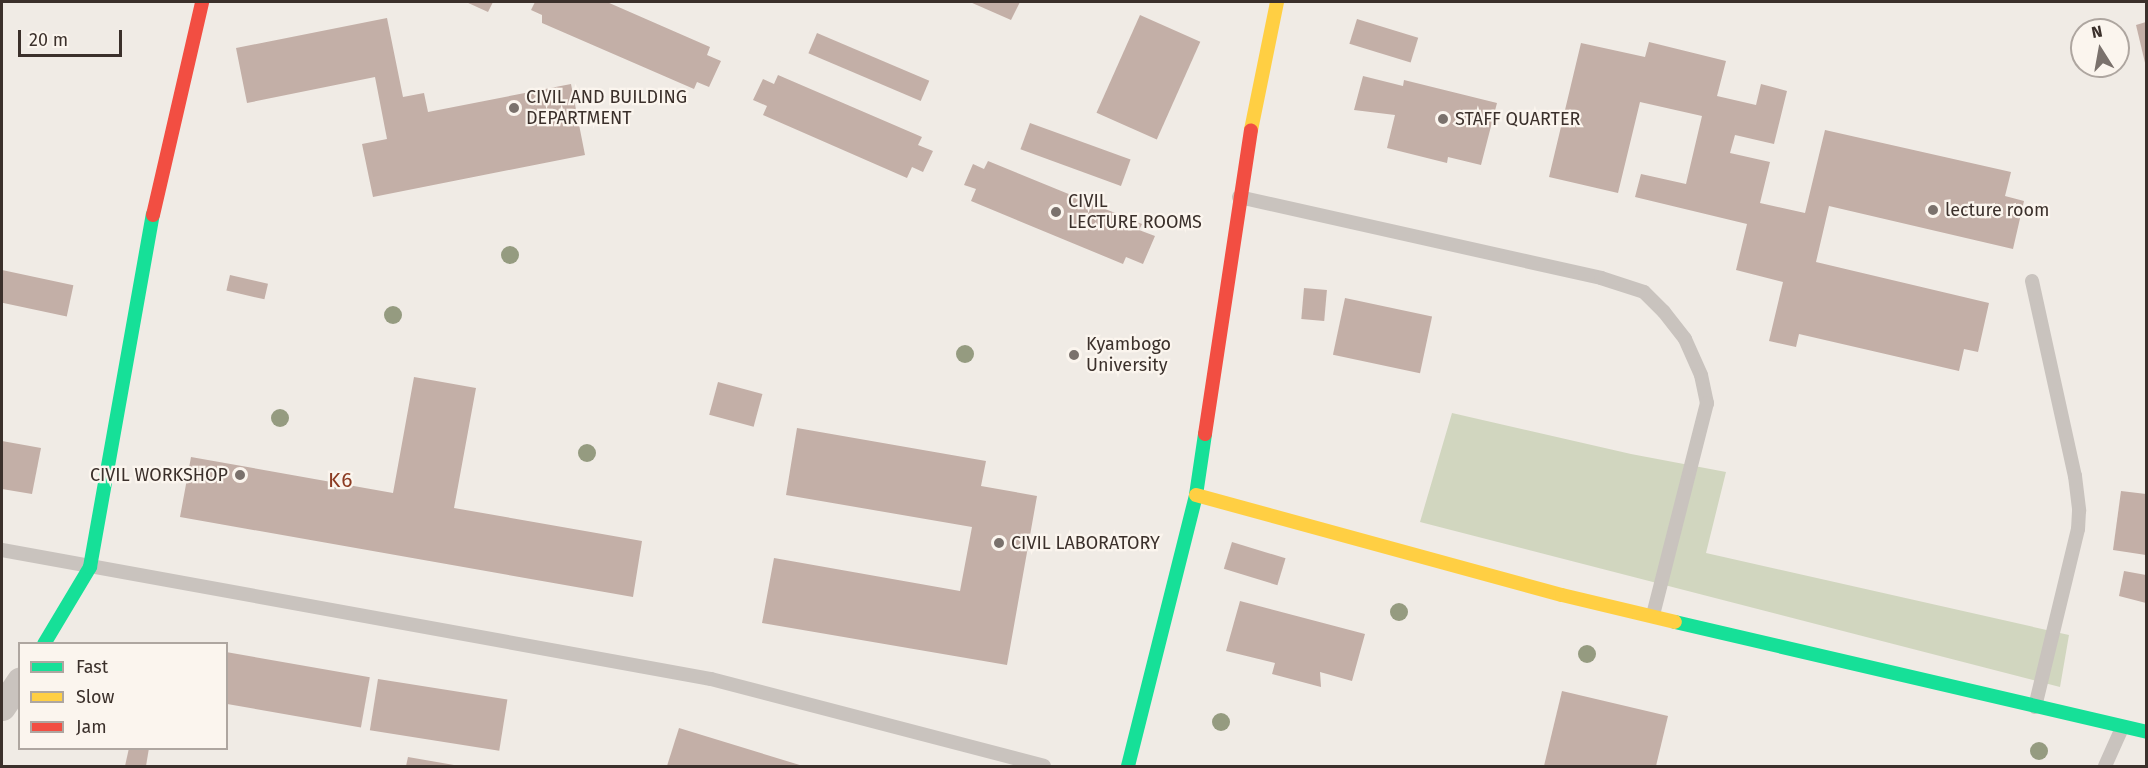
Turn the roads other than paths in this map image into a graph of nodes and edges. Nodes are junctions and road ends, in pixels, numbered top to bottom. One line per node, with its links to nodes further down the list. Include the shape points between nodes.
1 (202, 2): 7 (street, via 163,158)
2 (1276, 2): 3 (street)
3 (1239, 197): 5 (street); 8 (lane, via 1601,278 1644,292 1664,312 1689,348 1701,375 1707,403)
4 (2032, 281): 12 (lane, via 2075,476 2079,511)
5 (1196, 495): 8 (street, via 1551,592); 16 (street)
6 (2, 550): 7 (lane)
7 (90, 567): 9 (street); 15 (lane, via 711,679)
8 (1653, 615): 12 (street)
9 (45, 642)
10 (18, 683): 11 (street)
11 (2, 707)
12 (2035, 708): 13 (street)
13 (2122, 728): 14 (street); 17 (lane)
14 (2146, 732)
15 (1044, 766)
16 (1128, 766)
17 (2105, 766)

